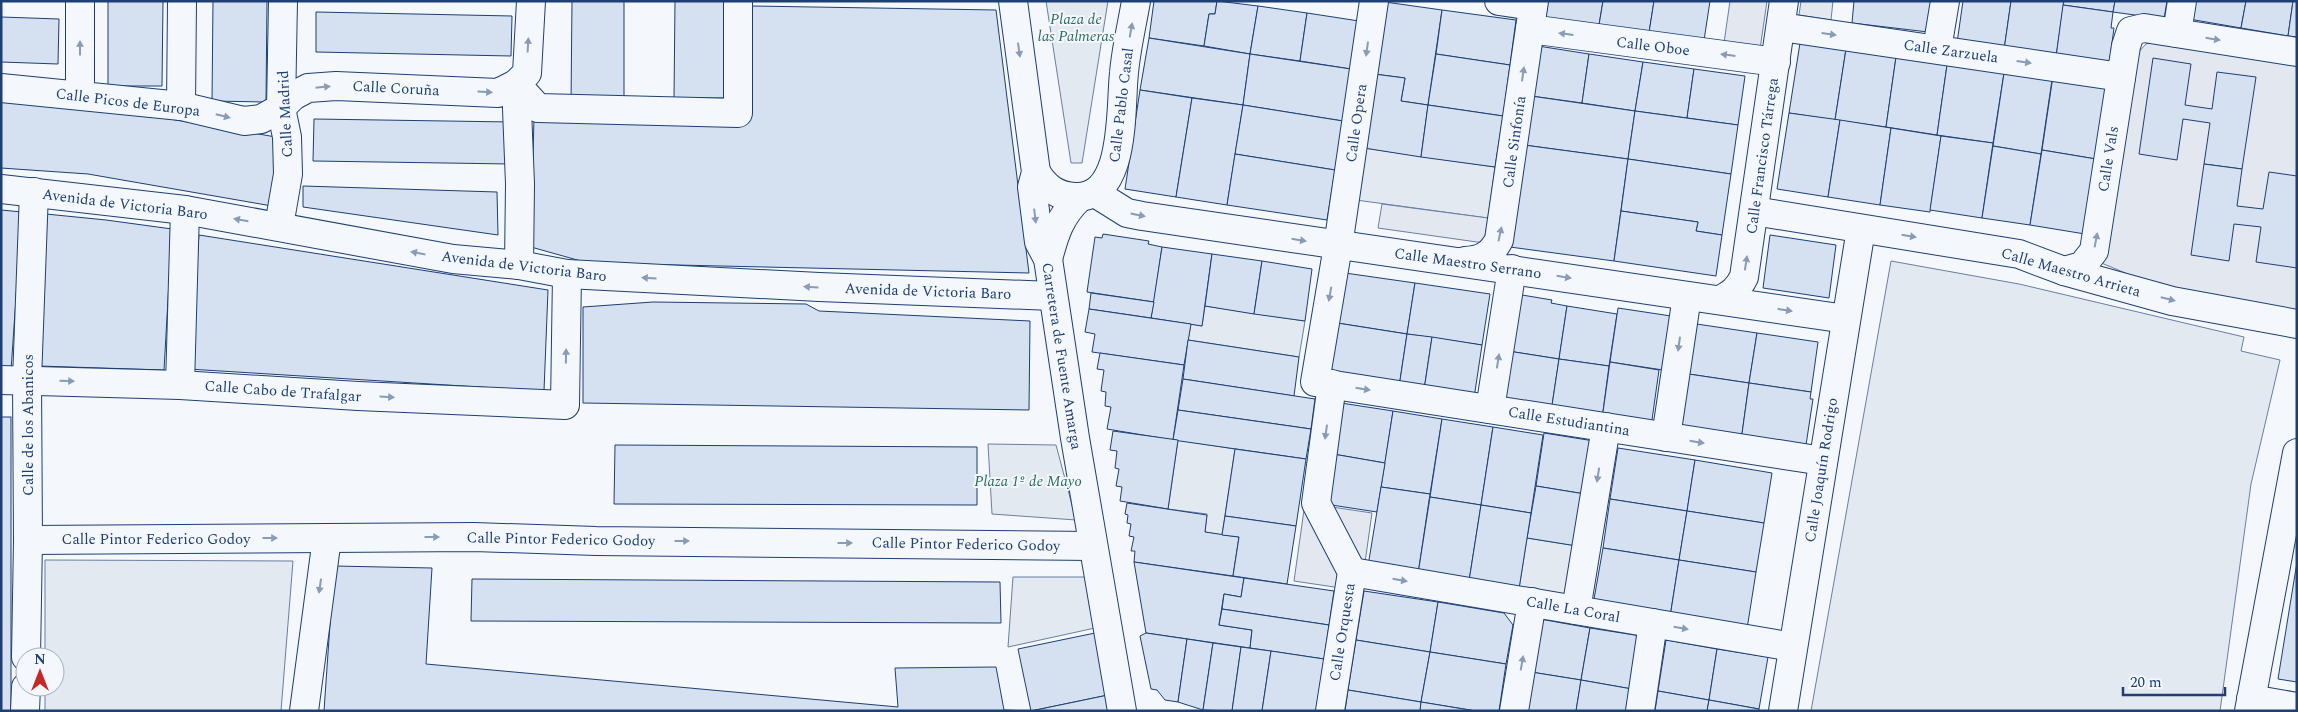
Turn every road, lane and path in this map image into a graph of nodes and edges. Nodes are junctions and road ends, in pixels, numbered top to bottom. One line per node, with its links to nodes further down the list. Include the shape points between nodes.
1 (80, 1): 21 (street, one-way to 1)
2 (182, 1): 22 (street)
3 (283, 1): 23 (street, Calle Madrid)
4 (531, 1): 19 (street, one-way to 4, via 527,73)
5 (738, 1): 19 (street, via 738,113 538,108)
6 (1013, 1): 24 (street, Carretera de Fuente Amarga, one-way to 24)
7 (1136, 1): 27 (street, Calle Pablo Casal, one-way to 7, via 1105,184 1114,166 1124,71)
8 (1499, 1): 12 (street, Calle Oboe)
9 (1945, 1): 15 (street)
10 (2182, 1): 14 (street)
11 (1368, 2): 32 (street, Calle Opera, one-way to 32)
12 (1532, 12): 17 (street, Calle Oboe, one-way to 12); 34 (street, Calle Sinfonía, one-way to 12, via 1486,256 1500,240)
13 (1782, 14): 15 (street, Calle Zarzuela, one-way to 15); 17 (street, Calle Francisco Tárrega)
14 (2177, 34): 16 (street, one-way to 16); 18 (street, Calle Vals, via 2144,28 2131,31)
15 (1937, 49): 18 (street, Calle Zarzuela, one-way to 18)
16 (2297, 52)
17 (1776, 62): 29 (street, Calle Francisco Tárrega)
18 (2121, 76): 37 (street, Calle Vals, one-way to 18, via 2082,266 2094,251)
19 (516, 84): 23 (street, Calle Coruña, one-way to 19, via 308,88 336,86 498,93); 35 (street)
20 (1, 88): 21 (street, Calle Picos de Europa)
21 (80, 95): 22 (street, Calle Picos de Europa)
22 (181, 106): 23 (street, Calle Picos de Europa, one-way to 23, via 244,121 261,119)
23 (281, 108): 30 (street, Calle Madrid, via 287,137 288,174)
24 (1036, 172): 27 (street, via 1054,192 1067,197); 33 (street, Carretera de Fuente Amarga, one-way to 33, via 1032,187 1039,242)
25 (1, 189): 26 (street, Avenida de Victoria Baro)
26 (34, 192): 28 (street, Avenida de Victoria Baro); 44 (street, Calle de los Abanicos)
27 (1088, 195): 32 (street, Calle Maestro Serrano, one-way to 32, via 1127,213); 33 (street, Calle Pablo Casal, via 1067,210 1055,234)
28 (185, 210): 30 (street, Avenida de Victoria Baro, one-way to 28); 46 (street)
29 (1754, 211): 31 (street, Calle Maestro Arrieta); 41 (street, Calle Francisco Tárrega, one-way to 29, via 1739,287 1744,277)
30 (279, 226): 35 (street, Avenida de Victoria Baro, one-way to 30, via 453,259)
31 (1861, 229): 37 (street, Calle Maestro Arrieta, one-way to 37, via 2019,254); 42 (street, Calle Joaquín Rodrigo)
32 (1338, 246): 34 (street, Calle Maestro Serrano); 45 (street, Calle Orquesta, one-way to 45)
33 (1048, 259): 39 (street, Carretera de Fuente Amarga)
34 (1465, 262): 36 (street, Calle Maestro Serrano)
35 (519, 265): 38 (street, Avenida de Victoria Baro)
36 (1512, 269): 40 (street, Calle Maestro Serrano, one-way to 40); 47 (street, one-way to 36)
37 (2064, 271): 43 (street, Calle Maestro Arrieta, one-way to 43, via 2172,301)
38 (567, 274): 39 (street, Avenida de Victoria Baro, one-way to 38); 46 (street, Calle Cabo de Trafalgar, one-way to 38, via 565,405)
39 (1052, 296): 54 (street, Carretera de Fuente Amarga)
40 (1686, 296): 41 (street, Calle Maestro Serrano); 49 (street, one-way to 49)
41 (1720, 300): 42 (street, Calle Maestro Serrano, one-way to 42)
42 (1846, 319): 51 (street, Calle Joaquín Rodrigo)
43 (2297, 324)
44 (14, 380): 46 (street, Calle Cabo de Trafalgar, one-way to 46); 53 (street, Calle de los Abanicos)
45 (1324, 383): 47 (street, Calle Estudiantina, one-way to 47); 55 (street, Calle Orquesta, one-way to 55, via 1316,503)
46 (180, 385)
47 (1490, 409): 48 (street, Calle Estudiantina)
48 (1606, 427): 49 (street, Calle Estudiantina); 57 (street, one-way to 57)
49 (1666, 437): 51 (street, Calle Estudiantina, one-way to 51)
50 (2297, 453): 62 (street)
51 (1823, 461): 60 (street, Calle Joaquín Rodrigo)
52 (327, 538): 53 (street, Calle Pintor Federico Godoy, one-way to 52); 54 (street, Calle Pintor Federico Godoy, one-way to 54, via 474,537); 65 (street, one-way to 65)
53 (28, 540): 59 (street, Calle de los Abanicos)
54 (1093, 546): 66 (street, Carretera de Fuente Amarga)
55 (1352, 572): 56 (street, Calle La Coral, one-way to 56); 67 (street, Calle Orquesta)
56 (1532, 602): 57 (street, Calle La Coral); 68 (street, one-way to 56)
57 (1576, 610): 58 (street, Calle La Coral)
58 (1653, 623): 60 (street, Calle La Coral, one-way to 60); 69 (street)
59 (26, 647)
60 (1793, 647): 70 (street, Calle Joaquín Rodrigo)
61 (26, 697): 64 (street)
62 (2250, 705): 63 (street)
63 (2297, 707)
64 (25, 711)
65 (304, 711)
66 (1122, 711)
67 (1330, 711)
68 (1514, 711)
69 (1640, 711)
70 (1783, 711)

